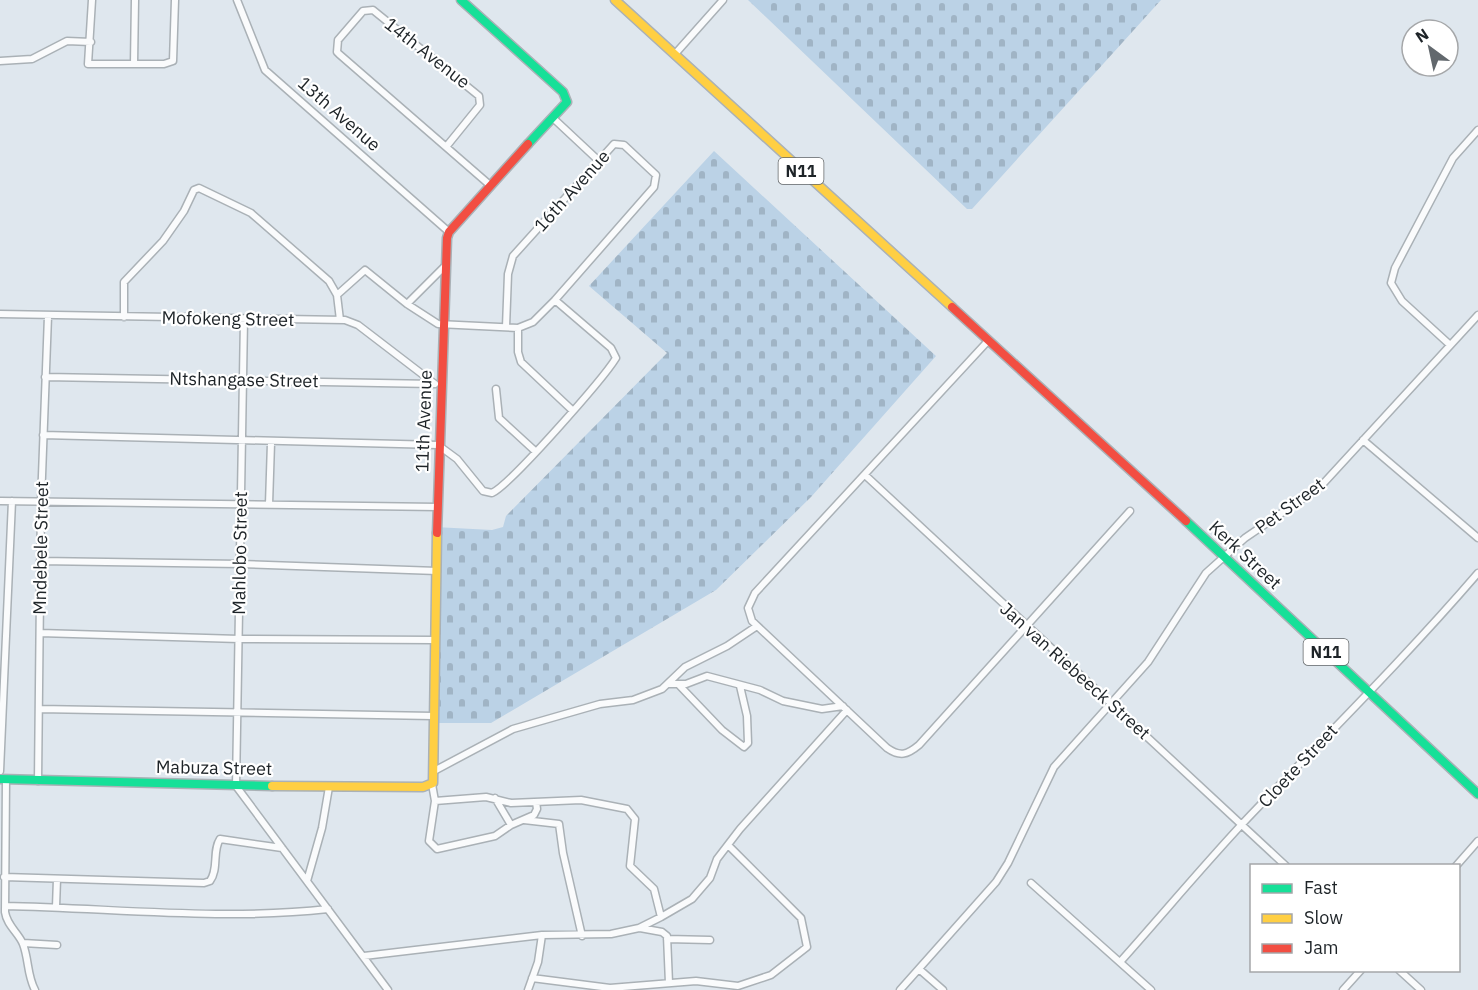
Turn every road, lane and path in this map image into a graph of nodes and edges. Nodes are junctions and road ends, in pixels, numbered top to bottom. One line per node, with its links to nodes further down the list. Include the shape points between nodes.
1 (92, 0): 8 (street)
2 (135, 0): 11 (street)
3 (175, 0): 11 (street, via 173,61)
4 (237, 0): 17 (street, 13th Avenue, via 265,70)
5 (460, 0): 12 (main road, via 563,92 566,105)
6 (615, 0): 9 (main road, N11)
7 (723, 0): 9 (street)
8 (91, 42): 10 (street, via 67,41 32,59); 11 (street, via 88,64)
9 (675, 54): 31 (main road, N11)
10 (0, 61)
11 (134, 64)
12 (553, 118): 15 (street); 16 (main road)
13 (1478, 130): 32 (street, via 1453,158 1395,268 1391,283 1402,301)
14 (446, 147): 14 (street, 14th Avenue, via 337,52 338,40 363,10 373,10 479,96 480,105); 16 (street, 14th Avenue)
15 (599, 161): 20 (street, 16th Avenue, via 614,144 622,144 653,172 656,183); 29 (street, 16th Avenue, via 513,256 508,274)
16 (491, 186): 17 (main road)
17 (449, 232): 18 (main road, 11th Avenue)
18 (445, 266): 21 (street); 28 (main road, 11th Avenue)
19 (337, 295): 21 (street, via 365,270); 25 (street, via 329,281 251,213 199,188 192,192 163,241 124,282); 27 (street)
20 (555, 300): 30 (street, 16th Avenue, via 533,322); 37 (street, via 616,354)
21 (407, 304): 28 (street)
22 (0, 314): 23 (street, Mofokeng Street)
23 (48, 315): 25 (street, Mofokeng Street); 33 (street, Mndebele Street)
24 (1478, 315): 32 (street, Pet Street)
25 (124, 317): 26 (street, Mofokeng Street)
26 (244, 319): 27 (street, Mofokeng Street); 34 (street, Mahlobo Street)
27 (340, 320): 35 (street, Mofokeng Street, via 358,325)
28 (443, 325): 29 (street); 35 (main road, 11th Avenue)
29 (506, 327): 30 (street)
30 (518, 328): 37 (street, via 521,362)
31 (987, 342): 44 (street); 53 (main road, Kerk Street / N11)
32 (1449, 344): 39 (street, Pet Street)
33 (45, 377): 34 (street, Ntshangase Street); 38 (street, Mndebele Street)
34 (243, 379): 35 (street, Ntshangase Street); 40 (street, Mahlobo Street)
35 (439, 384): 42 (main road, 11th Avenue)
36 (496, 388): 43 (street, via 499,418)
37 (572, 410): 43 (street)
38 (43, 435): 40 (street); 47 (street, Mndebele Street)
39 (1363, 440): 52 (street); 53 (street, Pet Street, via 1321,486)
40 (241, 442): 41 (street); 48 (street, Mahlobo Street)
41 (270, 443): 42 (street); 49 (street)
42 (438, 445): 43 (street, via 458,459 489,494 500,488); 50 (main road, 11th Avenue)
43 (535, 451)
44 (865, 475): 58 (street, via 754,593 748,612); 59 (street, Jan van Riebeeck Street)
45 (0, 501): 46 (street)
46 (12, 501): 47 (street); 72 (street)
47 (41, 502): 48 (street); 54 (street, Mndebele Street)
48 (240, 504): 49 (street); 55 (street, Mahlobo Street)
49 (269, 504): 50 (street)
50 (438, 507): 56 (main road, 11th Avenue)
51 (1130, 511): 59 (street)
52 (1478, 538)
53 (1222, 557): 66 (main road, Kerk Street / N11); 67 (street, Pet Street, via 1197,584 1149,662)
54 (40, 561): 55 (street); 60 (street, Mndebele Street)
55 (240, 564): 56 (street); 61 (street, Mahlobo Street)
56 (437, 571): 62 (main road, 11th Avenue)
57 (1478, 573): 66 (street, Cloete Street, via 1417,645)
58 (757, 626): 63 (street, via 685,667); 68 (street)
59 (1026, 627): 67 (street, Jan van Riebeeck Street); 68 (street, via 907,754 895,753)
60 (40, 633): 61 (street); 69 (street, Mndebele Street)
61 (239, 639): 62 (street); 70 (street, Mahlobo Street)
62 (434, 640): 71 (main road, 11th Avenue)
63 (669, 684): 64 (street); 73 (street, via 633,700 600,704 513,729)
64 (679, 684): 65 (street, via 704,676); 65 (street, via 722,730 744,747 748,743 748,728)
65 (740, 686): 68 (street, via 816,708)
66 (1367, 692): 79 (main road, Kerk Street / N11); 85 (street, Cloete Street)
67 (1112, 703): 85 (street, Jan van Riebeeck Street); 108 (street, Pet Street, via 1049,775 996,882)
68 (845, 708): 87 (street)
69 (39, 709): 70 (street); 75 (street, Mndebele Street)
70 (237, 711): 71 (street); 77 (street, Mahlobo Street)
71 (433, 716): 73 (main road, 11th Avenue)
72 (0, 771)
73 (434, 771): 76 (main road, 11th Avenue)
74 (3, 779): 75 (main road, Mabuza Street); 91 (street)
75 (38, 781): 77 (main road, Mabuza Street)
76 (430, 785): 78 (main road, Mabuza Street); 81 (street)
77 (237, 786): 78 (main road, Mabuza Street); 88 (street)
78 (328, 787): 93 (street, via 322,828)
79 (1478, 794)
80 (495, 798): 81 (street); 82 (street, via 511,803); 84 (street)
81 (435, 801): 84 (street, via 429,841 437,849 488,838)
82 (536, 802): 83 (street, via 536,813); 98 (street, via 589,801 631,811 635,826 630,866 654,889)
83 (524, 820): 84 (street); 101 (street, via 559,824)
84 (511, 825)
85 (1242, 825): 89 (street, Jan van Riebeeck Street); 107 (street, Cloete Street)
86 (1478, 841): 90 (street)
87 (728, 845): 98 (street, via 692,899); 112 (street, via 801,918 807,947 780,969 747,984 730,987 696,981)
88 (282, 848): 92 (street, via 220,839 214,875 208,882); 93 (street)
89 (1284, 864)
90 (1458, 864)
91 (4, 877): 92 (street); 95 (street)
92 (57, 879): 96 (street)
93 (307, 881): 97 (street)
94 (1031, 883): 107 (street)
95 (5, 906): 96 (street); 104 (street, via 7,922)
96 (56, 907): 97 (street, via 216,914)
97 (328, 909): 106 (street)
98 (662, 917): 99 (street)
99 (639, 928): 101 (street); 102 (street, via 664,933)
100 (542, 935): 101 (street); 106 (street); 111 (street)
101 (582, 936)
102 (667, 939): 103 (street); 112 (street)
103 (710, 940)
104 (23, 943): 105 (street); 113 (street, via 28,977)
105 (57, 945)
106 (364, 956): 114 (street)
107 (1120, 962): 118 (street)
108 (919, 969): 116 (street, Pet Street); 117 (street)
109 (1359, 972): 119 (street)
110 (1401, 972): 120 (street)
111 (532, 978): 112 (street, via 610,988); 115 (street)
112 (669, 983)
113 (35, 990)
114 (388, 990)
115 (528, 990)
116 (900, 990)
117 (943, 990)
118 (1151, 990)
119 (1343, 990)
120 (1421, 990)

